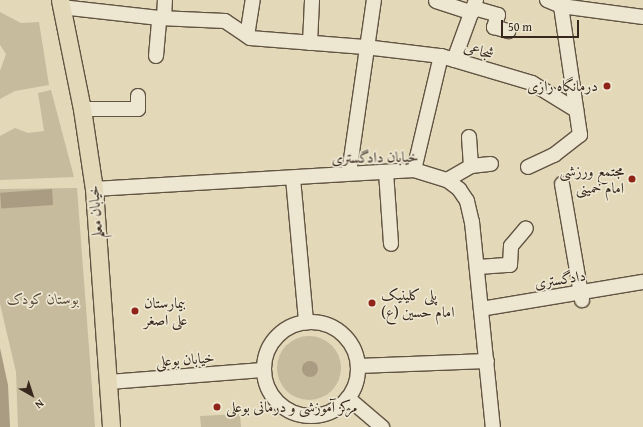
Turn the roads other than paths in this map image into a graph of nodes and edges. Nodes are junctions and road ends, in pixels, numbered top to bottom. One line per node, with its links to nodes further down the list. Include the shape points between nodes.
1 (165, 0): 12 (street)
2 (253, 0): 14 (street)
3 (312, 0): 15 (street)
4 (374, 0): 16 (street)
5 (547, 0): 8 (street)
6 (436, 2): 10 (street)
7 (61, 3): 12 (street); 20 (main road, خیابان معلم)
8 (562, 3): 9 (street); 21 (street)
9 (595, 5): 11 (street)
10 (474, 7): 13 (street, via 498,15 494,27); 18 (street)
11 (643, 17)
12 (161, 18): 14 (street, via 225,21); 17 (street)
13 (508, 31)
14 (248, 37): 15 (street, شجاعی)
15 (310, 43): 16 (street, شجاعی)
16 (365, 47): 18 (street, شجاعی); 28 (street)
17 (156, 56)
18 (447, 58): 21 (street, شجاعی, via 532,83); 26 (street)
19 (138, 96): 20 (street, via 138,109)
20 (82, 109): 32 (main road, خیابان معلم)
21 (576, 110): 25 (street, via 580,135 554,155)
22 (469, 137): 24 (street)
23 (490, 164): 24 (street)
24 (471, 166): 30 (street)
25 (528, 167)
26 (414, 170): 27 (street, خیابان دادگستری); 30 (street, خیابان دادگستری)
27 (386, 172): 28 (street, خیابان دادگستری); 34 (street)
28 (349, 173): 29 (street, خیابان دادگستری)
29 (293, 178): 32 (street, خیابان دادگستری); 40 (street)
30 (447, 180): 35 (street, خیابان دادگستری, via 459,189 467,201)
31 (562, 184): 38 (street)
32 (94, 189): 44 (main road, خیابان معلم)
33 (526, 228): 35 (street, via 511,246 510,265)
34 (391, 244)
35 (478, 267): 39 (street, خیابان دادگستری)
36 (643, 282): 38 (street, دادگستری)
37 (643, 289): 38 (street)
38 (582, 296): 39 (street)
39 (482, 313): 41 (street, خیابان دادگستری)
40 (306, 322): 42 (street, via 322,322 336,328 347,338 355,351); 43 (street, via 292,325 276,338 265,356)
41 (487, 361): 42 (street); 49 (street, خیابان دادگستری)
42 (358, 366): 45 (street, via 356,383)
43 (263, 370): 44 (street, خیابان بوعلی); 46 (street, via 269,391 275,400 288,410)
44 (109, 382): 47 (main road, خیابان معلم)
45 (348, 398): 46 (street); 48 (street)
46 (320, 421)
47 (111, 427)
48 (382, 427)
49 (493, 427)

